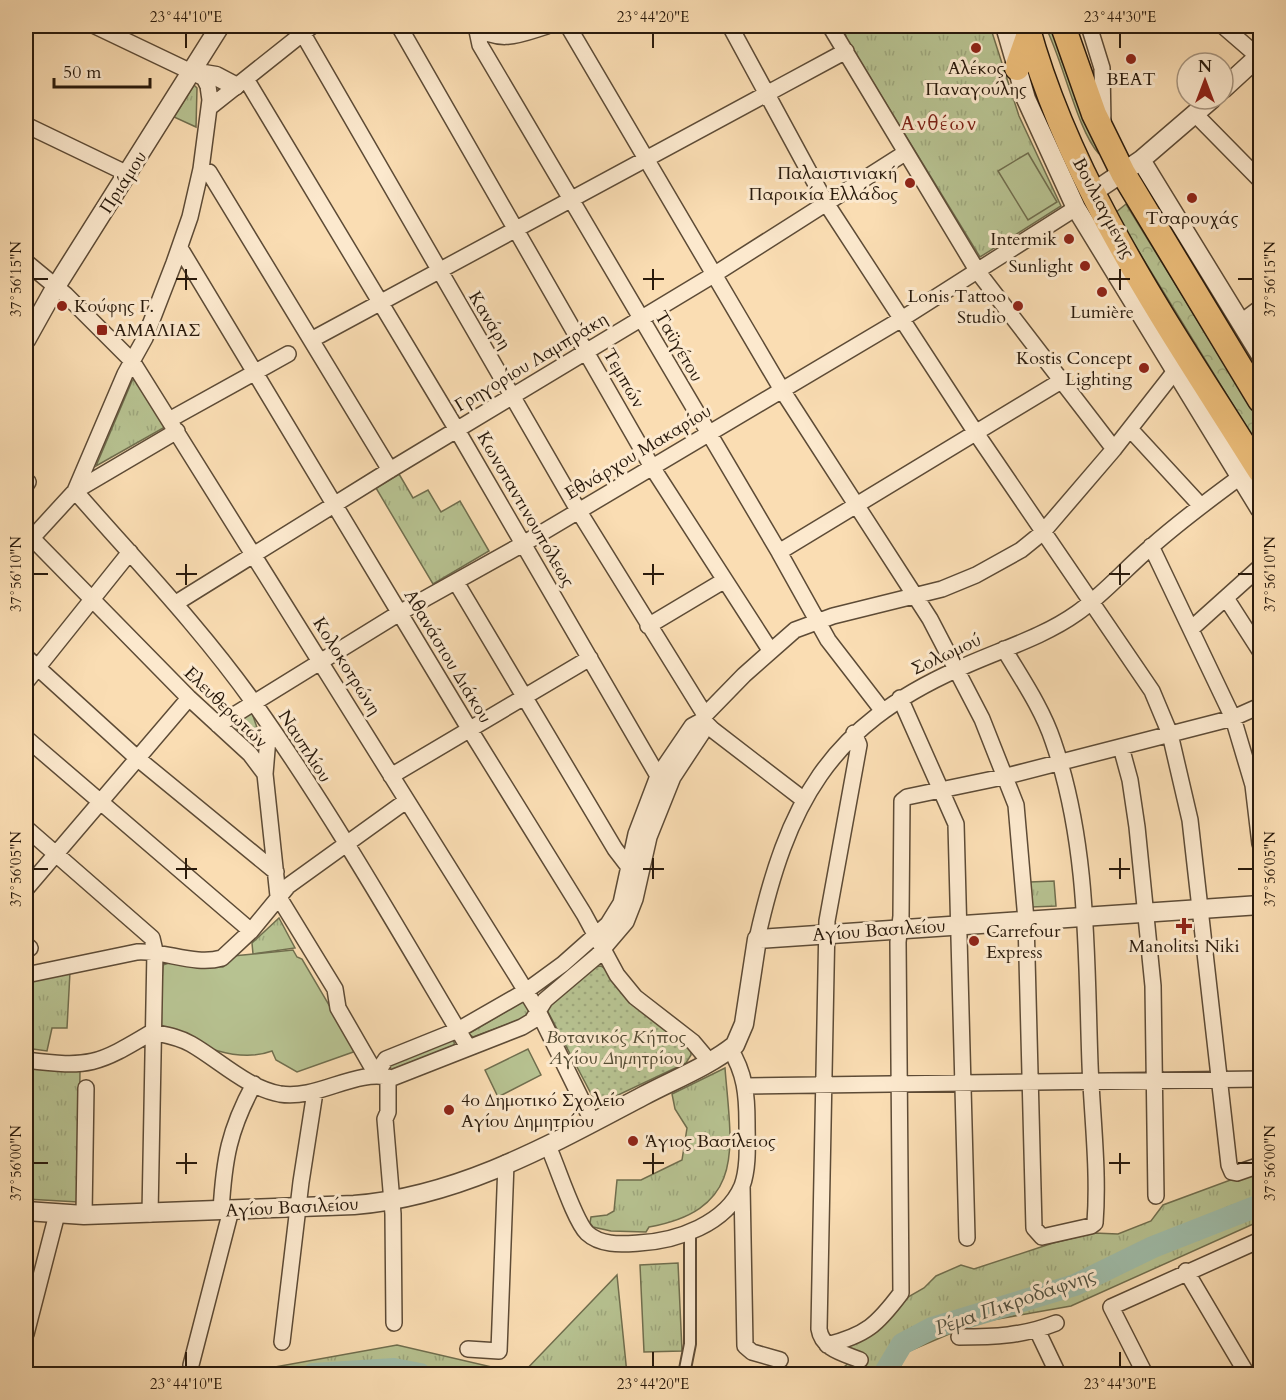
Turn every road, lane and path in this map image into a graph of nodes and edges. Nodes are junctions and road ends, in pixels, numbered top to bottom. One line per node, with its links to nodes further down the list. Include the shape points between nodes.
1 (95, 26): 18 (street)
2 (220, 26): 18 (street, Πριάμου)
3 (399, 26): 36 (street, Τεμπών)
4 (475, 26): 5 (street, via 495,37 506,37); 34 (street, Ταϋγέτου, via 480,45)
5 (547, 26)
6 (568, 26): 28 (street)
7 (730, 26): 21 (street)
8 (830, 26): 15 (street)
9 (1005, 26): 17 (street)
10 (1063, 26): 26 (main road, Βουλιαγμένης)
11 (1089, 26): 26 (street, via 1102,68)
12 (1223, 26): 16 (street)
13 (308, 30): 20 (street); 39 (street, Κανάρη)
14 (1028, 30): 17 (main road); 33 (main road, Βουλιαγμένης, via 1064,128)
15 (846, 51): 21 (street); 27 (street)
16 (1260, 57): 19 (street)
17 (1017, 68): 33 (street, via 1044,143)
18 (192, 72): 20 (street); 22 (street, via 207,82); 31 (street, Πριάμου)
19 (1235, 79)
20 (240, 82): 22 (street); 43 (street, Κωνσταντινουπόλεως)
21 (765, 94): 28 (street); 35 (street)
22 (209, 108): 30 (street)
23 (1199, 111): 24 (street)
24 (1196, 114): 29 (street); 32 (street)
25 (26, 124): 31 (street)
26 (1104, 136): 29 (main road, Βουλιαγμένης)
27 (905, 153): 35 (street, Γρηγορίου Λαμπράκη); 40 (street)
28 (648, 158): 34 (street); 41 (street)
29 (1132, 167): 33 (street); 47 (street); 59 (main road, Βουλιαγμένης)
30 (201, 169): 37 (street); 49 (street, via 209,172)
31 (128, 174): 42 (street, Πριάμου)
32 (1260, 180)
33 (1084, 200): 40 (street, Εθνάρχου Μακαρίου); 54 (street); 68 (main road, Βουλιαγμένης, via 1162,312)
34 (569, 201): 36 (street); 45 (street, Ταϋγέτου)
35 (826, 203): 41 (street, Γρηγορίου Λαμπράκη); 46 (street)
36 (516, 229): 39 (street); 50 (street, Τεμπών)
37 (180, 248): 53 (street); 55 (street, Αθανάσιου Διάκου)
38 (26, 262): 42 (street, Κολοκοτρώνη)
39 (438, 271): 43 (street); 58 (street, Κανάρη)
40 (978, 272): 46 (street, Εθνάρχου Μακαρίου); 56 (street)
41 (715, 274): 45 (street, Γρηγορίου Λαμπράκη); 57 (street)
42 (55, 288): 48 (street, Πριάμου); 53 (street, Κολοκοτρώνη)
43 (381, 303): 49 (street); 62 (street, Κωνσταντινουπόλεως)
44 (1260, 308): 47 (street)
45 (640, 319): 50 (street, Γρηγορίου Λαμπράκη); 64 (street, Ταϋγέτου)
46 (900, 320): 57 (street, Εθνάρχου Μακαρίου); 63 (street)
47 (1240, 323): 52 (street)
48 (26, 340)
49 (311, 340): 67 (street)
50 (586, 352): 58 (street, Γρηγορίου Λαμπράκη); 66 (street, Τεμπών)
51 (288, 354): 55 (street)
52 (1260, 354)
53 (132, 361): 60 (street, Κολοκοτρώνη); 69 (street)
54 (1175, 371): 61 (street); 68 (street)
55 (254, 374): 60 (street); 70 (street, Αθανάσιου Διάκου)
56 (1061, 381): 63 (street); 65 (street)
57 (782, 390): 64 (street, Εθνάρχου Μακαρίου); 71 (street)
58 (513, 397): 62 (street, Γρηγορίου Λαμπράκη); 74 (street, Κανάρη)
59 (1260, 400)
60 (173, 426): 69 (street); 81 (street, Κολοκοτρώνη)
61 (1130, 429): 65 (street); 72 (street)
62 (457, 430): 67 (street, Γρηγορίου Λαμπράκη); 77 (street, Κωνσταντινουπόλεως)
63 (976, 433): 71 (street); 75 (street)
64 (708, 434): 66 (street, Εθνάρχου Μακαρίου); 80 (street, Ταϋγέτου)
65 (1114, 449): 75 (street)
66 (652, 467): 74 (street, Εθνάρχου Μακαρίου); 83 (street, Τεμπών)
67 (390, 470): 70 (street, Γρηγορίου Λαμπράκη)
68 (1250, 474): 72 (street, Σολωμού); 73 (street)
69 (75, 491): 76 (street); 79 (street, Ναυπλίου)
70 (334, 504): 81 (street, Γρηγορίου Λαμπράκη); 90 (street, Αθανάσιου Διάκου)
71 (855, 506): 80 (street); 85 (street)
72 (1200, 506): 78 (street, Σολωμού)
73 (1260, 509)
74 (578, 510): 77 (street, Εθνάρχου Μακαρίου); 92 (street, Κανάρη)
75 (1042, 533): 85 (street, via 1021,550 976,575); 88 (street)
76 (29, 535): 87 (street, Ελευθερωτών)
77 (523, 544): 84 (street, Εθνάρχου Μακαρίου); 98 (street, Κωνσταντινουπόλεως)
78 (1151, 546): 88 (street, Σολωμού); 93 (street)
79 (130, 552): 87 (street); 89 (street, Ναυπλίου)
80 (779, 552): 91 (street, Ταϋγέτου)
81 (254, 554): 89 (street, Γρηγορίου Λαμπράκη); 99 (street, Κολοκοτρώνη)
82 (1260, 567): 86 (street)
83 (725, 580): 92 (street); 95 (street, Τεμπών)
84 (456, 582): 90 (street, Εθνάρχου Μακαρίου); 103 (street)
85 (914, 596): 91 (street); 101 (street)
86 (1226, 598): 93 (street); 96 (street)
87 (93, 601): 100 (street); 104 (street, Ελευθερωτών)
88 (1092, 601): 94 (street, Σολωμού, via 1062,622); 115 (street, via 1152,691)
89 (177, 603): 106 (street, Ναυπλίου)
90 (401, 612): 99 (street, Εθνάρχου Μακαρίου); 113 (street, Αθανάσιου Διάκου)
91 (816, 621): 95 (street, via 795,630); 108 (street, Ταϋγέτου)
92 (648, 626): 109 (street, Κανάρη)
93 (1191, 629): 110 (street)
94 (1004, 648): 101 (street, Σολωμού); 119 (street, via 1039,712)
95 (770, 650): 109 (street)
96 (1260, 651)
97 (26, 657): 100 (street)
98 (590, 658): 103 (street); 122 (street, Κωνσταντινουπόλεως)
99 (321, 660): 106 (street, Εθνάρχου Μακαρίου); 121 (street, Κολοκοτρώνη)
100 (38, 668): 102 (street); 118 (street)
101 (958, 668): 105 (street, Σολωμού); 123 (street)
102 (26, 681)
103 (525, 696): 113 (street); 132 (street)
104 (189, 698): 111 (street, Ελευθερωτών); 118 (street)
105 (900, 698): 108 (street, Σολωμού); 124 (street)
106 (253, 702): 111 (street, Εθνάρχου Μακαρίου); 112 (street, Ναυπλίου)
107 (1260, 706): 110 (street)
108 (882, 710): 114 (street, Σολωμού)
109 (704, 717): 122 (street, via 692,726); 125 (street, Κανάρη, via 713,730); 146 (street, via 702,733 682,760 658,811 631,913 621,930)
110 (1233, 718): 115 (street); 130 (street, via 1253,785)
111 (218, 725): 120 (street, Ελευθερωτών, via 250,753)
112 (269, 726): 120 (street); 129 (street, Ναυπλίου)
113 (470, 730): 121 (street); 146 (street, Αθανάσιου Διάκου)
114 (854, 733): 125 (street, Σολωμού, via 836,752); 144 (street, via 859,745)
115 (1170, 734): 117 (street); 137 (street, via 1184,788)
116 (26, 738): 126 (street)
117 (1121, 747): 119 (street); 138 (street, via 1135,815)
118 (137, 758): 126 (street); 133 (street)
119 (1059, 762): 123 (street); 139 (street, via 1073,816)
120 (264, 774): 133 (street, Ελευθερωτών)
121 (391, 776): 127 (street, Κολοκοτρώνη)
122 (658, 776): 132 (street, via 639,822)
123 (1004, 777): 124 (street); 140 (street, via 1016,805)
124 (940, 791): 141 (street, via 956,824); 142 (street, via 907,796 902,801)
125 (804, 800): 145 (street, Σολωμού, via 781,850)
126 (99, 801): 131 (street); 143 (street)
127 (406, 801): 129 (street); 149 (street, Κολοκοτρώνη)
128 (26, 828): 131 (street)
129 (346, 844): 135 (street); 151 (street, Ναυπλίου)
130 (1260, 844)
131 (55, 852): 134 (street); 147 (street, via 147,932)
132 (628, 866): 146 (street, via 617,910)
133 (276, 872): 135 (street, Ελευθερωτών)
134 (26, 889)
135 (278, 896): 143 (street); 157 (street, via 335,989 338,1008)
136 (1260, 905): 137 (street, Αγίου Βασιλείου)
137 (1201, 909): 138 (street, Αγίου Βασιλείου); 159 (street)
138 (1145, 913): 139 (street, Αγίου Βασιλείου); 160 (street, via 1154,998)
139 (1085, 917): 140 (street, Αγίου Βασιλείου); 161 (street)
140 (1026, 920): 141 (street, Αγίου Βασιλείου); 162 (street)
141 (960, 925): 142 (street, Αγίου Βασιλείου); 164 (street)
142 (900, 929): 144 (street, Αγίου Βασιλείου); 167 (street)
143 (251, 931): 147 (street, via 229,953 216,959 168,957)
144 (826, 934): 145 (street, Αγίου Βασιλείου); 166 (street)
145 (757, 939): 154 (street, via 742,1034)
146 (599, 943): 149 (street); 150 (street); 156 (street, Αθανάσιου Διάκου, via 635,997 693,1042)
147 (155, 951): 148 (street); 152 (street)
148 (26, 975)
149 (526, 991): 150 (street, Κολοκοτρώνη); 151 (street)
150 (538, 1011): 153 (street, via 522,1027); 170 (street, Κολοκοτρώνη)
151 (458, 1030): 153 (street, Ναυπλίου); 157 (street, via 386,1059)
152 (152, 1032): 155 (street, via 97,1062 69,1065); 163 (street, via 191,1044); 181 (street)
153 (468, 1047): 157 (street)
154 (730, 1049): 156 (street, Αγίου Βασιλείου); 165 (street, via 741,1066)
155 (26, 1060)
156 (709, 1061): 170 (street, Αγίου Βασιλείου)
157 (382, 1075): 169 (street); 176 (street)
158 (1260, 1079): 159 (street)
159 (1220, 1080): 160 (street); 173 (street, via 1232,1172)
160 (1154, 1081): 161 (street); 175 (street)
161 (1090, 1082): 162 (street); 162 (street, via 1095,1223 1042,1237 1034,1228)
162 (1029, 1083): 164 (street)
163 (254, 1084): 169 (street, via 280,1094); 179 (street, via 231,1133 224,1164)
164 (963, 1084): 167 (street); 184 (street)
165 (746, 1086): 166 (street); 174 (street, via 747,1144)
166 (823, 1086): 167 (street); 193 (street, via 819,1329)
167 (901, 1086): 193 (street, via 901,1293 873,1326 850,1339)
168 (86, 1088): 182 (street)
169 (315, 1092): 177 (street)
170 (593, 1123): 171 (street, Αγίου Βασιλείου)
171 (548, 1146): 172 (street, Αγίου Βασιλείου); 183 (street, via 580,1222 591,1236 609,1243 633,1244)
172 (506, 1164): 176 (street, Αγίου Βασιλείου, via 433,1192); 194 (street, via 499,1351)
173 (1260, 1165)
174 (742, 1186): 183 (street, via 725,1209); 195 (street, via 745,1346)
175 (1156, 1196)
176 (392, 1201): 177 (street, Αγίου Βασιλείου); 187 (street)
177 (300, 1207): 179 (street, Αγίου Βασιλείου); 192 (street)
178 (26, 1211): 180 (street, Αγίου Βασιλείου)
179 (226, 1211): 181 (street, Αγίου Βασιλείου); 197 (street)
180 (57, 1214): 182 (street, Αγίου Βασιλείου); 190 (street)
181 (150, 1214): 182 (street, Αγίου Βασιλείου)
182 (84, 1215)
183 (690, 1233): 198 (street, via 690,1344)
184 (967, 1238)
185 (1260, 1240): 186 (street)
186 (1186, 1271): 200 (street, via 1111,1307); 201 (street)
187 (394, 1323)
188 (1056, 1323): 189 (street)
189 (1037, 1330): 191 (street, via 1008,1337); 199 (street)
190 (26, 1334)
191 (959, 1337)
192 (282, 1342)
193 (827, 1345): 196 (street)
194 (468, 1349)
195 (780, 1360)
196 (860, 1360)
197 (191, 1365)
198 (684, 1374)
199 (1058, 1374)
200 (1145, 1374)
201 (1247, 1374)

